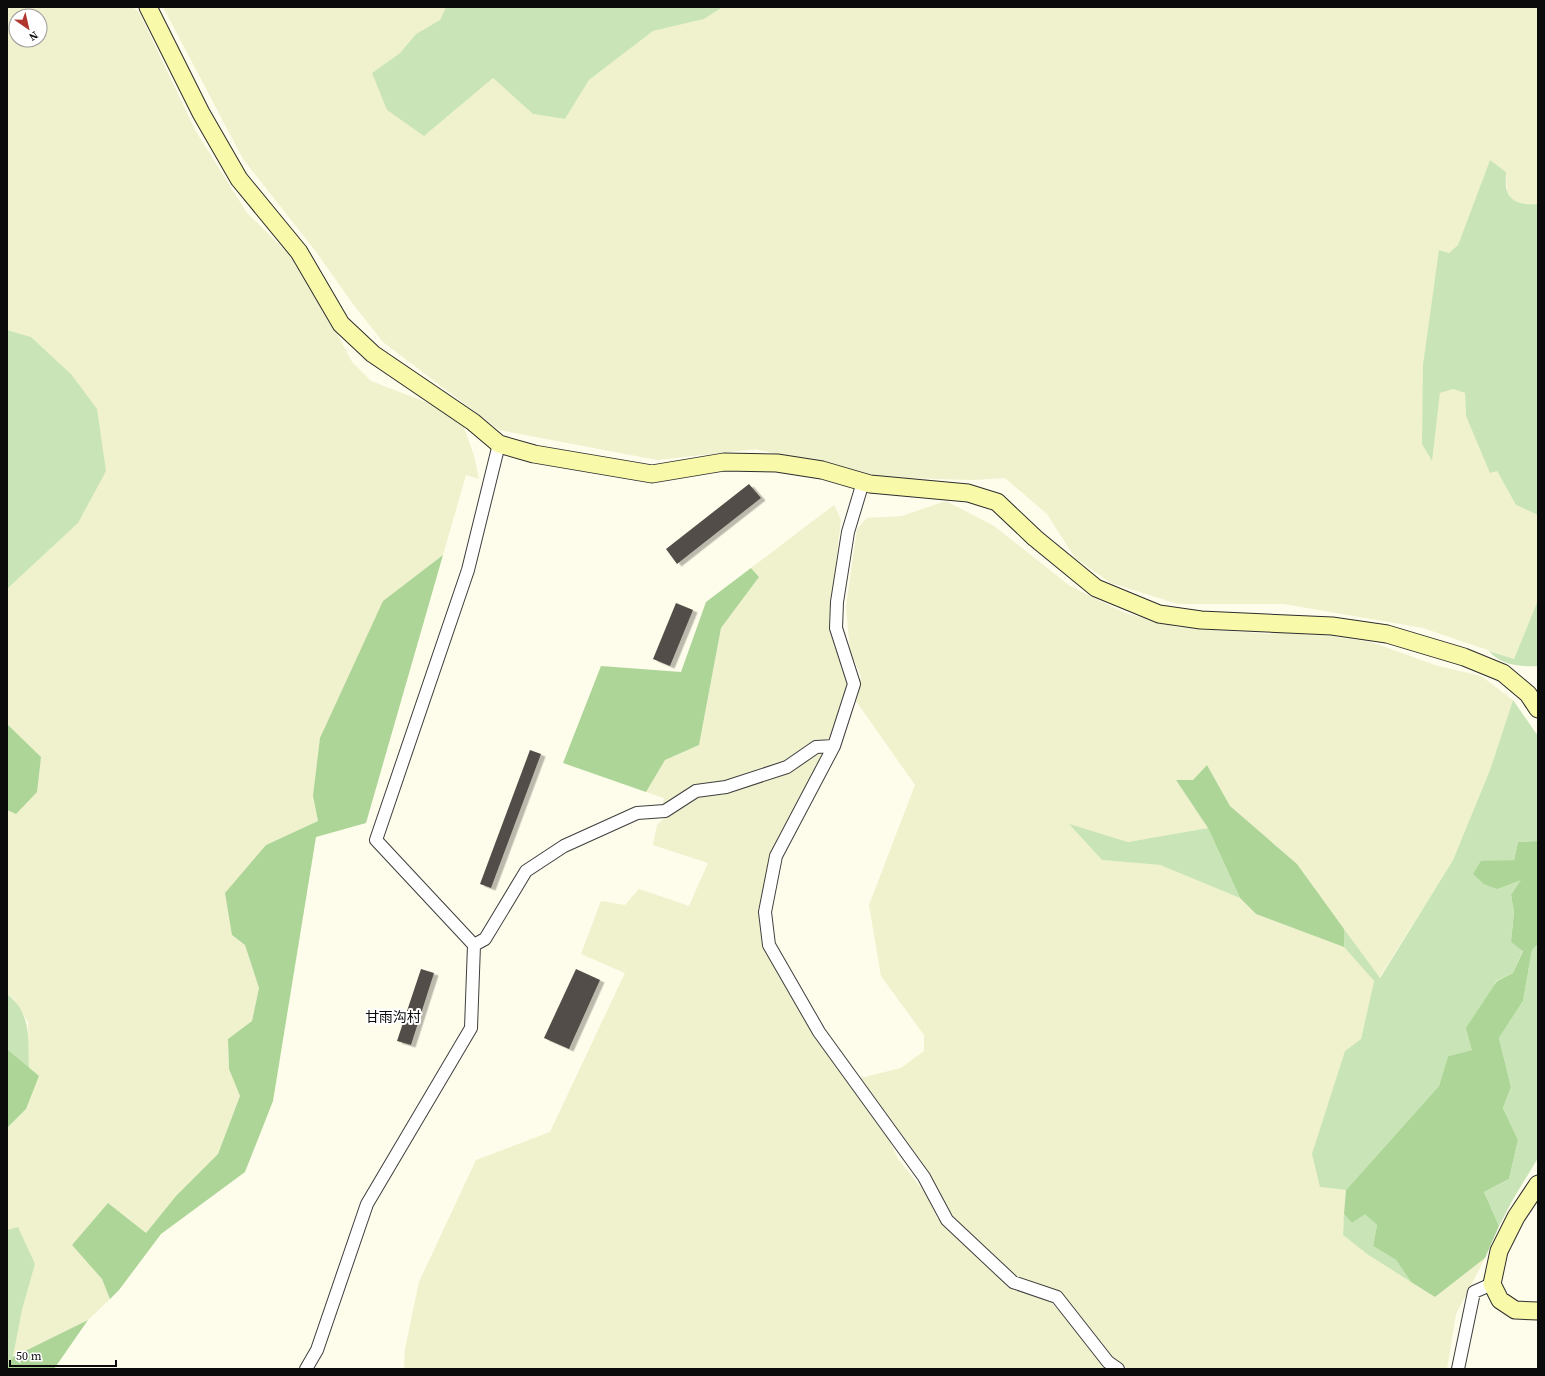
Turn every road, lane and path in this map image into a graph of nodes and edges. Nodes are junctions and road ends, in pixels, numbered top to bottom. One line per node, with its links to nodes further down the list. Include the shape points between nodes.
1 (148, 7): 2 (street, via 201,113 239,180 300,252 341,324 373,354 467,418)
2 (499, 444): 3 (street, via 534,454 652,474 724,462 777,463 822,470); 6 (street, via 468,570 376,840)
3 (863, 482): 4 (street, via 968,493 998,502 1035,538 1096,588 1159,614 1201,620 1332,626 1387,634 1464,657 1503,673 1528,694); 5 (street, via 848,532 836,608 836,628 854,684)
4 (1538, 709)
5 (834, 746): 6 (street, via 816,747 787,767 726,787 696,791 665,811 637,813 564,846 526,871 485,939); 11 (street, via 776,856 765,912 769,945 819,1032 924,1177 947,1220 1013,1282 1057,1297 1108,1362)
6 (474, 945): 10 (street, via 470,1028 367,1204 317,1350)
7 (1538, 1184): 8 (street, via 1516,1217 1499,1251)
8 (1492, 1284): 9 (street, via 1500,1300 1515,1310); 12 (street, via 1474,1292)
9 (1538, 1311)
10 (306, 1369)
11 (1118, 1369)
12 (1458, 1369)

